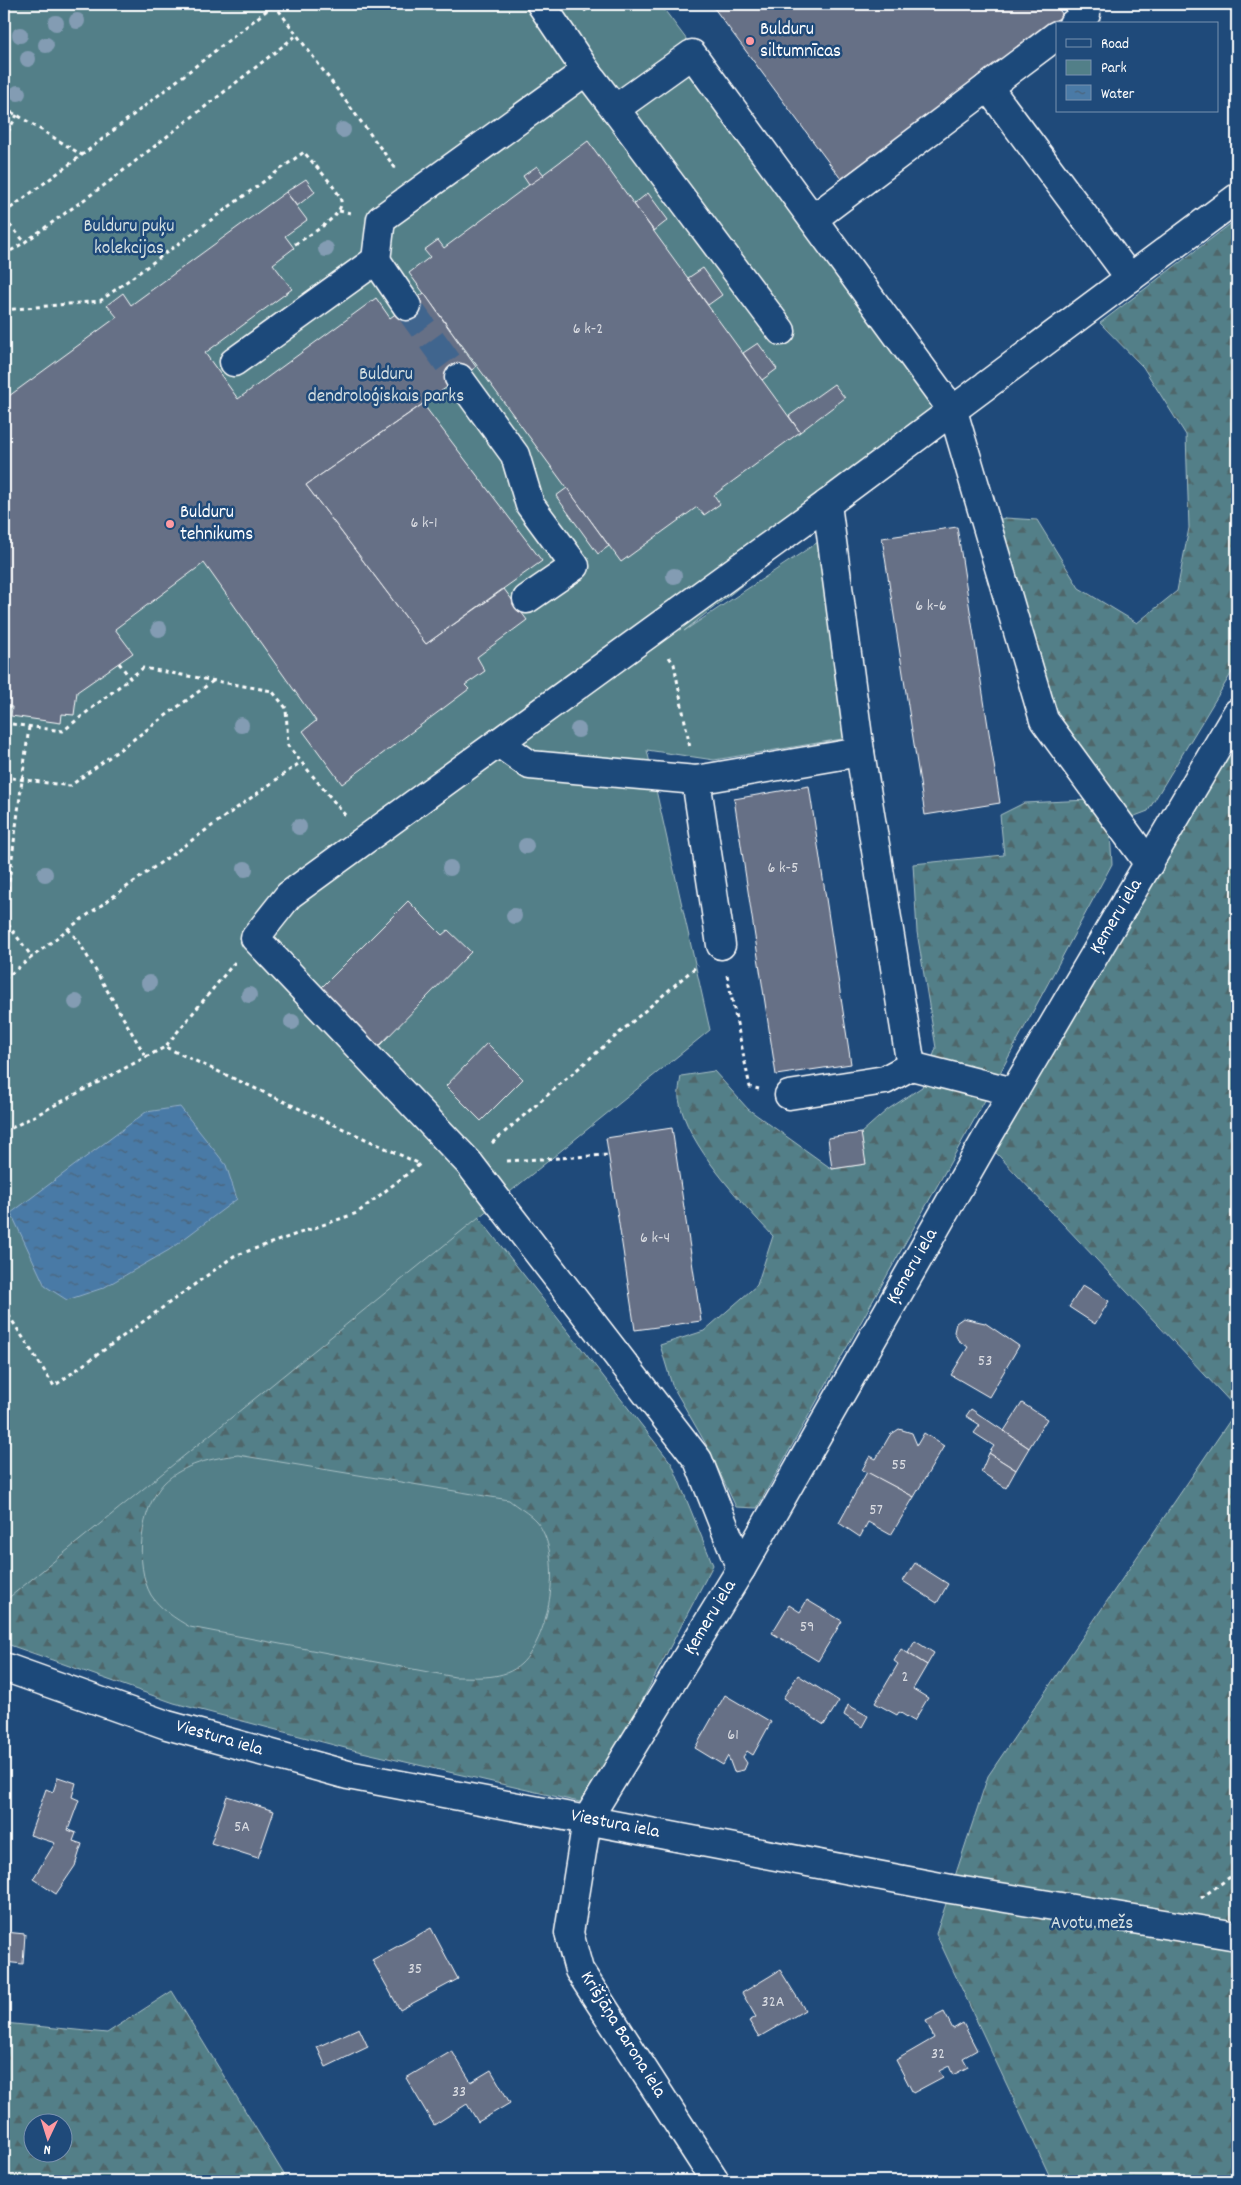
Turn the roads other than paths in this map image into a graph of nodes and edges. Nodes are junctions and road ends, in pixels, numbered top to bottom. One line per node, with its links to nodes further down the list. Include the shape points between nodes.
1 (542, 4): 5 (street)
2 (1079, 4): 3 (street, via 1086,14)
3 (1075, 22)
4 (1056, 36): 6 (street)
5 (586, 71): 7 (street); 10 (street, via 381,219)
6 (988, 87): 9 (street); 11 (street)
7 (615, 110): 9 (street, via 692,54); 13 (street)
8 (1237, 198): 11 (street)
9 (813, 219): 16 (street)
10 (376, 260): 12 (street); 14 (street)
11 (1130, 278): 16 (street)
12 (407, 306)
13 (781, 331)
14 (234, 362)
15 (459, 378): 18 (street, via 515,455 530,505 575,566)
16 (953, 411): 17 (street); 23 (street, via 1044,720)
17 (827, 504): 20 (street); 21 (street)
18 (527, 599)
19 (1237, 713): 23 (street, Ķemeru iela)
20 (499, 743): 22 (street, via 530,765); 28 (street, via 289,895 254,938 469,1163 698,1460)
21 (860, 752): 22 (street); 25 (street)
22 (696, 780): 24 (street)
23 (1148, 864): 26 (street, Ķemeru iela)
24 (721, 945)
25 (911, 1066): 26 (street); 27 (street, via 885,1080)
26 (1014, 1092): 28 (street, Ķemeru iela)
27 (790, 1095)
28 (741, 1569): 30 (street, Ķemeru iela)
29 (4, 1667): 30 (street, Viestura iela, via 167,1724 348,1775)
30 (587, 1820): 31 (street, Viestura iela, via 951,1889); 32 (street, Krišjāņa Barona iela, via 569,1933 579,1970)
31 (1237, 1936)
32 (714, 2179)

